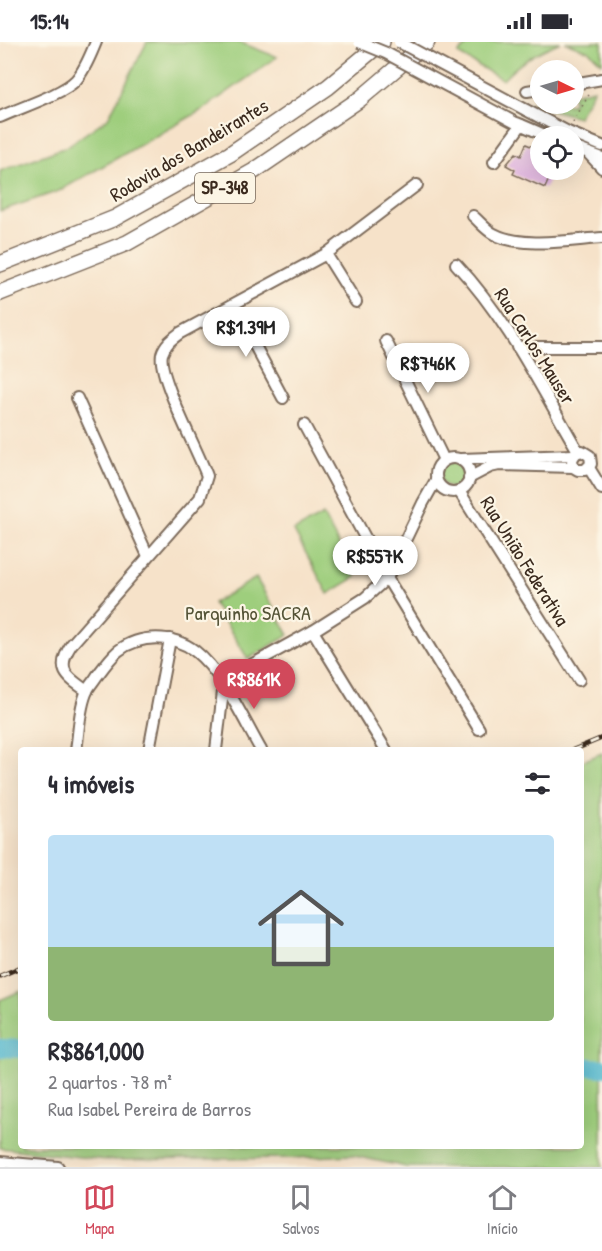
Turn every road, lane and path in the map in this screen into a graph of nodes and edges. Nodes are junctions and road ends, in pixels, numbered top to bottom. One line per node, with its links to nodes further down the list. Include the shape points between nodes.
1 (96, 42): 10 (street, via 76,80)
2 (359, 42): 11 (street, bridge)
3 (382, 42): 26 (highway, Rodovia dos Bandeirantes / SP-348, via 328,87 230,154 116,218)
4 (399, 42): 12 (street, bridge)
5 (427, 42): 28 (highway, SP-348, via 360,99 254,171 127,243)
6 (600, 79): 7 (street); 13 (path)
7 (584, 82)
8 (527, 91): 9 (street)
9 (530, 91)
10 (0, 117)
11 (517, 123): 14 (street); 20 (street)
12 (557, 126)
13 (572, 126)
14 (530, 129)
15 (584, 139): 16 (street)
16 (602, 146)
17 (584, 151): 18 (street)
18 (589, 153): 19 (street); 21 (street)
19 (602, 158)
20 (494, 162)
21 (602, 168)
22 (417, 185): 25 (street)
23 (473, 216): 24 (street, via 492,233 506,239 525,242)
24 (602, 238)
25 (326, 254): 29 (street); 30 (street)
26 (0, 264)
27 (456, 264): 32 (street, Rua Carlos Mauser, via 477,286)
28 (0, 293)
29 (356, 302)
30 (233, 305): 35 (street); 45 (street, via 180,333 162,354 166,383 207,476 200,498)
31 (386, 341): 39 (street)
32 (517, 347): 33 (street); 37 (street, Rua Carlos Mauser)
33 (602, 347)
34 (77, 398): 45 (street)
35 (283, 398)
36 (304, 425): 46 (street)
37 (575, 458): 38 (street); 40 (street, via 588,453); 40 (street, via 581,471); 41 (street, via 494,466)
38 (461, 459): 39 (street); 41 (street)
39 (444, 460): 42 (street, via 436,468)
40 (594, 462): 43 (street)
41 (469, 478): 44 (street)
42 (436, 480): 44 (street, via 448,491); 46 (street)
43 (602, 489)
44 (459, 490): 49 (street, Rua União Federativa)
45 (148, 556): 51 (street, via 65,655 63,668 67,677)
46 (387, 578): 47 (street, via 365,598); 52 (street)
47 (313, 631): 50 (street); 57 (street)
48 (170, 639): 50 (street, via 194,650); 51 (street, via 155,637 119,650); 54 (street)
49 (579, 680)
50 (224, 683): 55 (street); 56 (street)
51 (87, 691): 53 (street)
52 (479, 729)
53 (76, 747)
54 (150, 747)
55 (216, 747)
56 (259, 747)
57 (384, 747)
58 (0, 1162): 59 (street)
59 (58, 1167)

